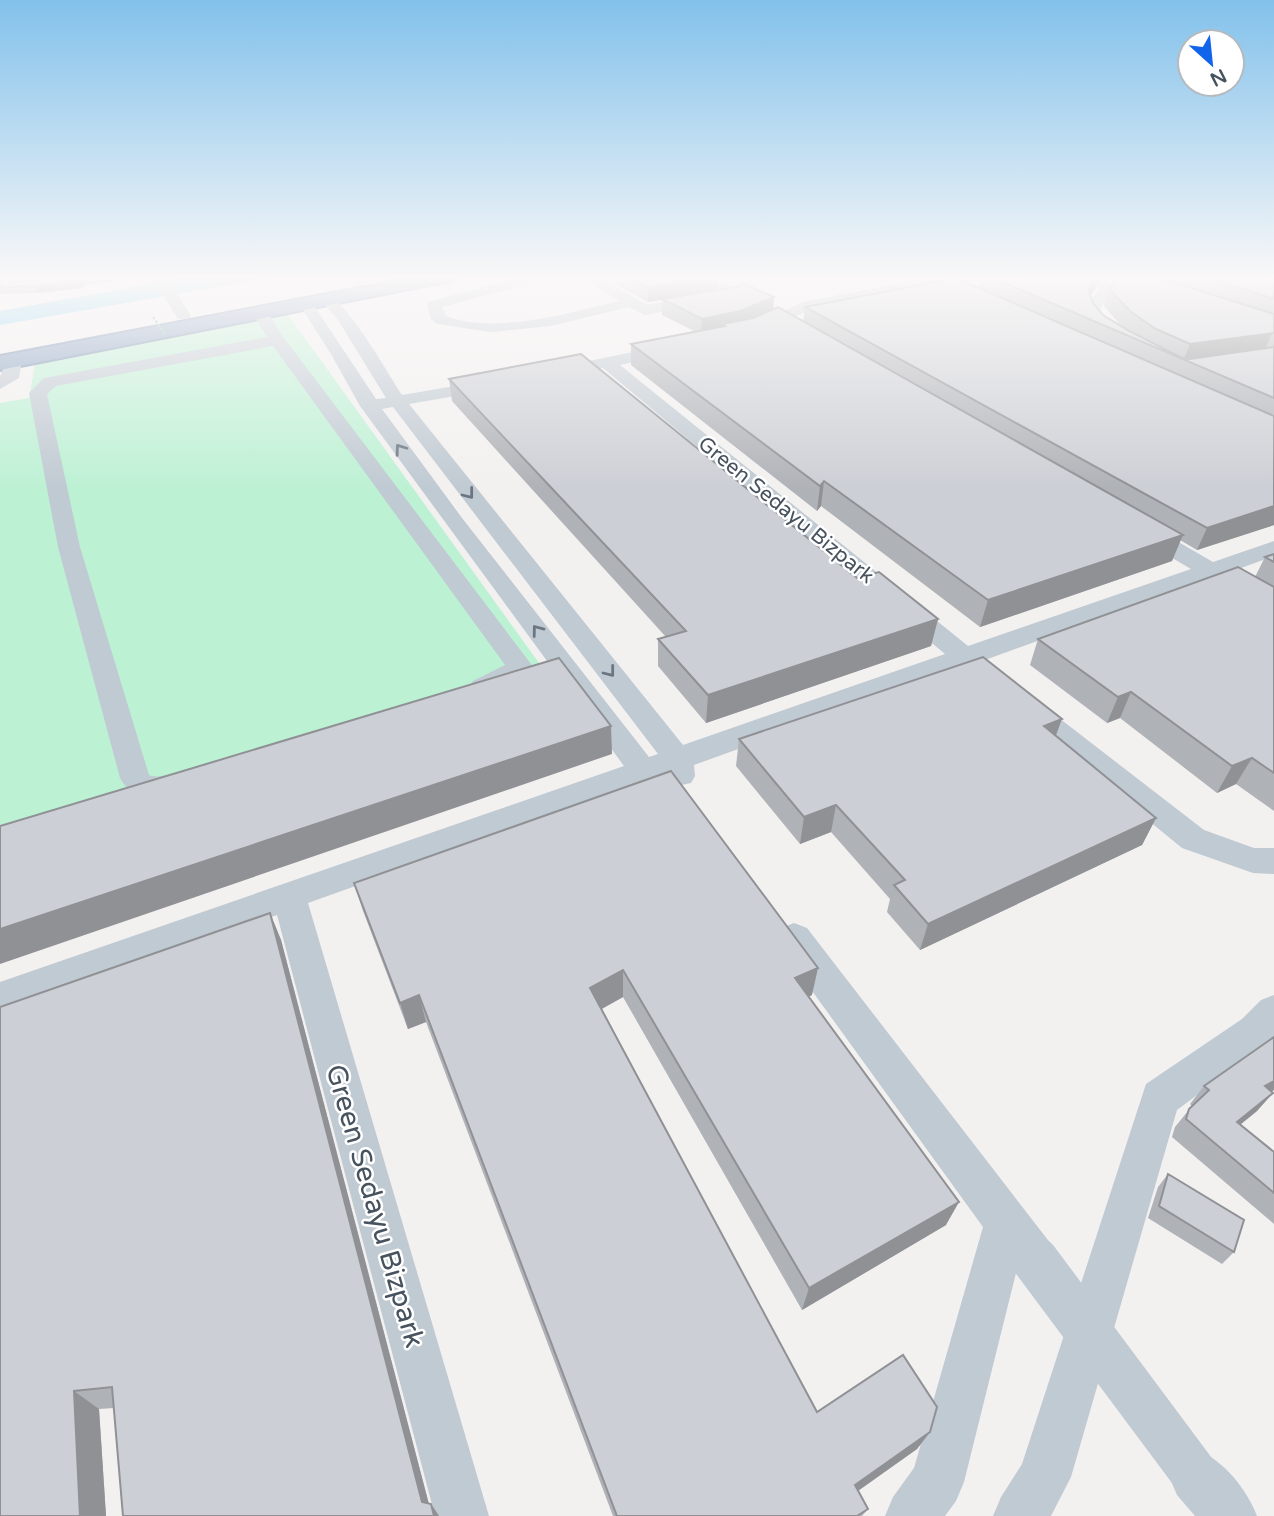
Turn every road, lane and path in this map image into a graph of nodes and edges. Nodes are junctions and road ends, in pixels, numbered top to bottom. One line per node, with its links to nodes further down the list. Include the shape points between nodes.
1 (70, 347): 9 (highway)
2 (111, 347): 9 (highway)
3 (241, 347): 21 (street, via 50,382 38,393 69,547 135,778 142,787 155,788)
4 (282, 347): 19 (street, via 521,668 496,683)
5 (337, 347): 13 (street)
6 (362, 347): 12 (street)
7 (681, 347): 8 (street)
8 (607, 363): 10 (street); 18 (street, Green Sedayu Bizpark)
9 (3, 371)
10 (541, 375)
11 (502, 382): 12 (street)
12 (397, 401): 13 (street); 22 (street, one-way to 22)
13 (369, 407): 20 (street, one-way to 13)
14 (1127, 522): 16 (street)
15 (1274, 548): 16 (street)
16 (1212, 570): 17 (street); 18 (street)
17 (1274, 607)
18 (964, 657): 22 (street); 23 (street, Green Sedayu Bizpark, via 1193,839 1253,860)
19 (456, 695)
20 (644, 771): 22 (street); 24 (street)
21 (205, 774)
22 (685, 784)
23 (1274, 861)
24 (289, 896): 26 (street); 29 (street, Green Sedayu Bizpark)
25 (772, 908): 28 (street)
26 (0, 998)
27 (1274, 1012): 31 (street, via 1256,1031 1160,1098 1044,1477)
28 (1021, 1241): 30 (street, via 937,1482); 32 (street, bridge)
29 (462, 1516)
30 (912, 1516)
31 (1020, 1516)
32 (1230, 1516)

